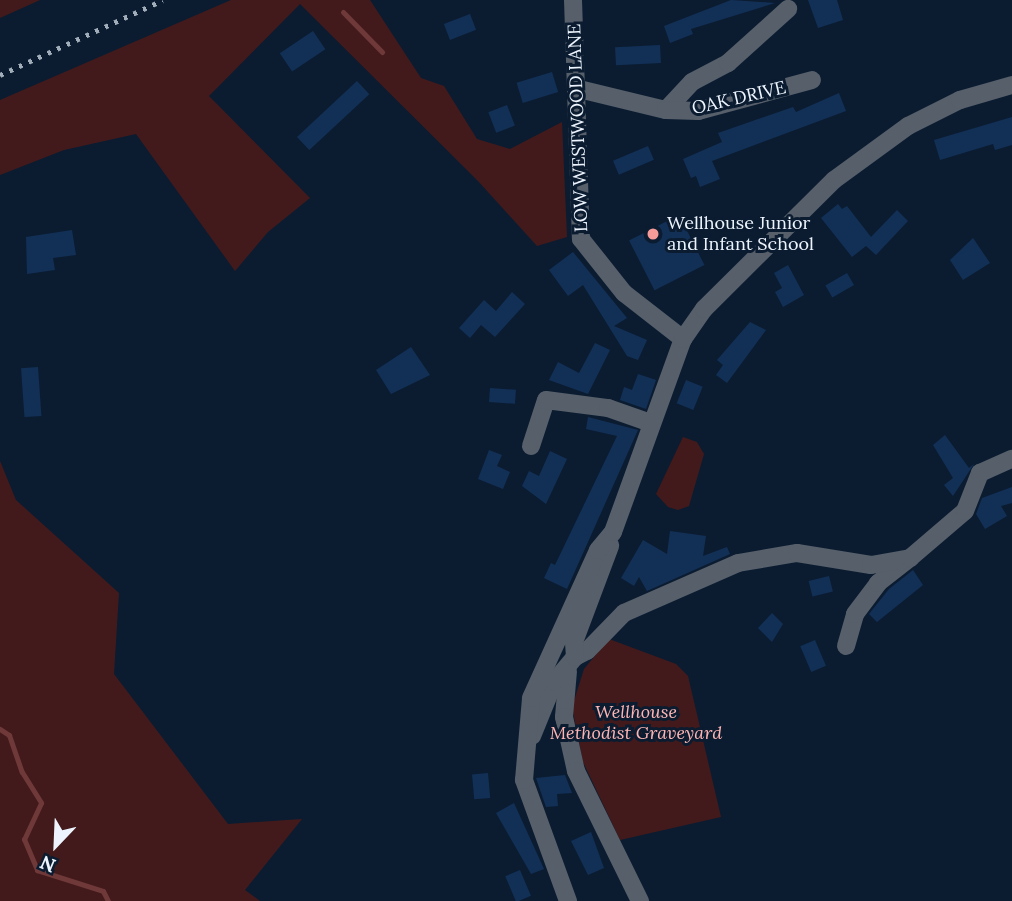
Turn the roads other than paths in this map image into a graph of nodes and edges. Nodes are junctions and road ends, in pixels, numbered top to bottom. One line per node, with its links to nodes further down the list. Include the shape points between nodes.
1 (573, 0): 5 (street, LOW WESTWOOD LANE)
2 (788, 9): 6 (street, OAK DRIVE, via 728,63 692,82)
3 (812, 80): 6 (street, OAK DRIVE, via 698,111)
4 (1012, 85): 7 (street, via 960,100 908,126 834,180 704,309)
5 (579, 89): 6 (street, OAK DRIVE); 7 (street, LOW WESTWOOD LANE, via 581,239 624,293)
6 (666, 110)
7 (683, 339): 8 (street)
8 (651, 423): 9 (street, via 608,408 546,400); 11 (street)
9 (531, 446)
10 (1012, 459): 12 (street, via 980,473 965,511)
11 (613, 532): 14 (street, via 574,642); 15 (street, via 598,550 530,698)
12 (910, 558): 13 (street, via 878,583 863,604); 14 (street, via 871,565 797,553 738,563 624,613)
13 (846, 646)
14 (571, 664): 15 (street, via 554,682); 17 (street, via 564,717 576,771)
15 (526, 751): 16 (street, via 524,780 532,812)
16 (568, 901)
17 (640, 901)

